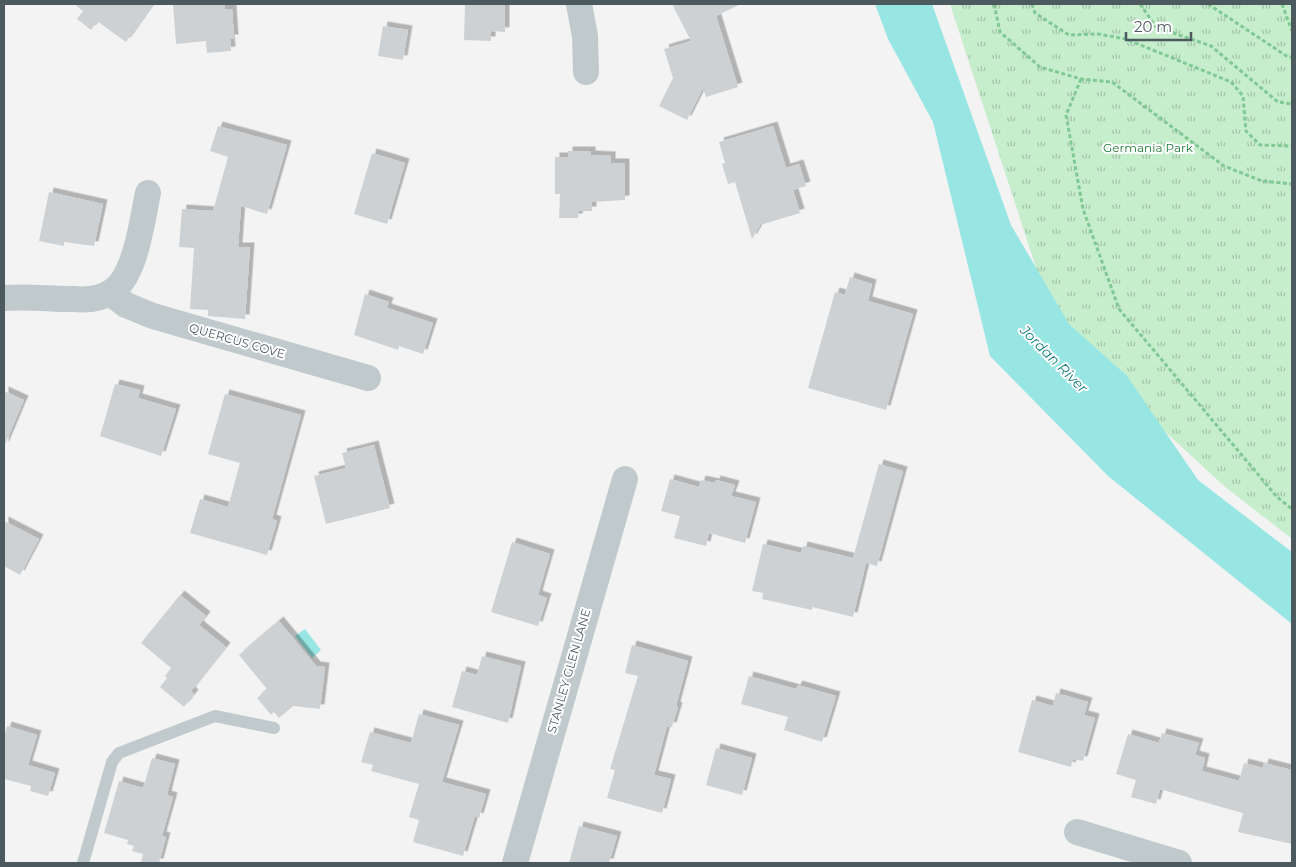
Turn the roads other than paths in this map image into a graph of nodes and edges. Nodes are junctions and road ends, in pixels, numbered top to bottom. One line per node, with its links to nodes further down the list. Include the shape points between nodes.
1 (579, 4): 2 (street, via 585,36)
2 (586, 72)
3 (148, 193): 4 (street, via 130,265 120,286)
4 (110, 293): 5 (street, via 74,300); 6 (street, QUERCUS COVE, via 126,305 152,316)
5 (4, 298)
6 (368, 378)
7 (625, 479): 11 (street, STANLEY GLEN LANE)
8 (274, 728): 10 (lane, via 215,716 119,753 112,762)
9 (1077, 832): 12 (street)
10 (83, 863)
11 (515, 863)
12 (1179, 863)

